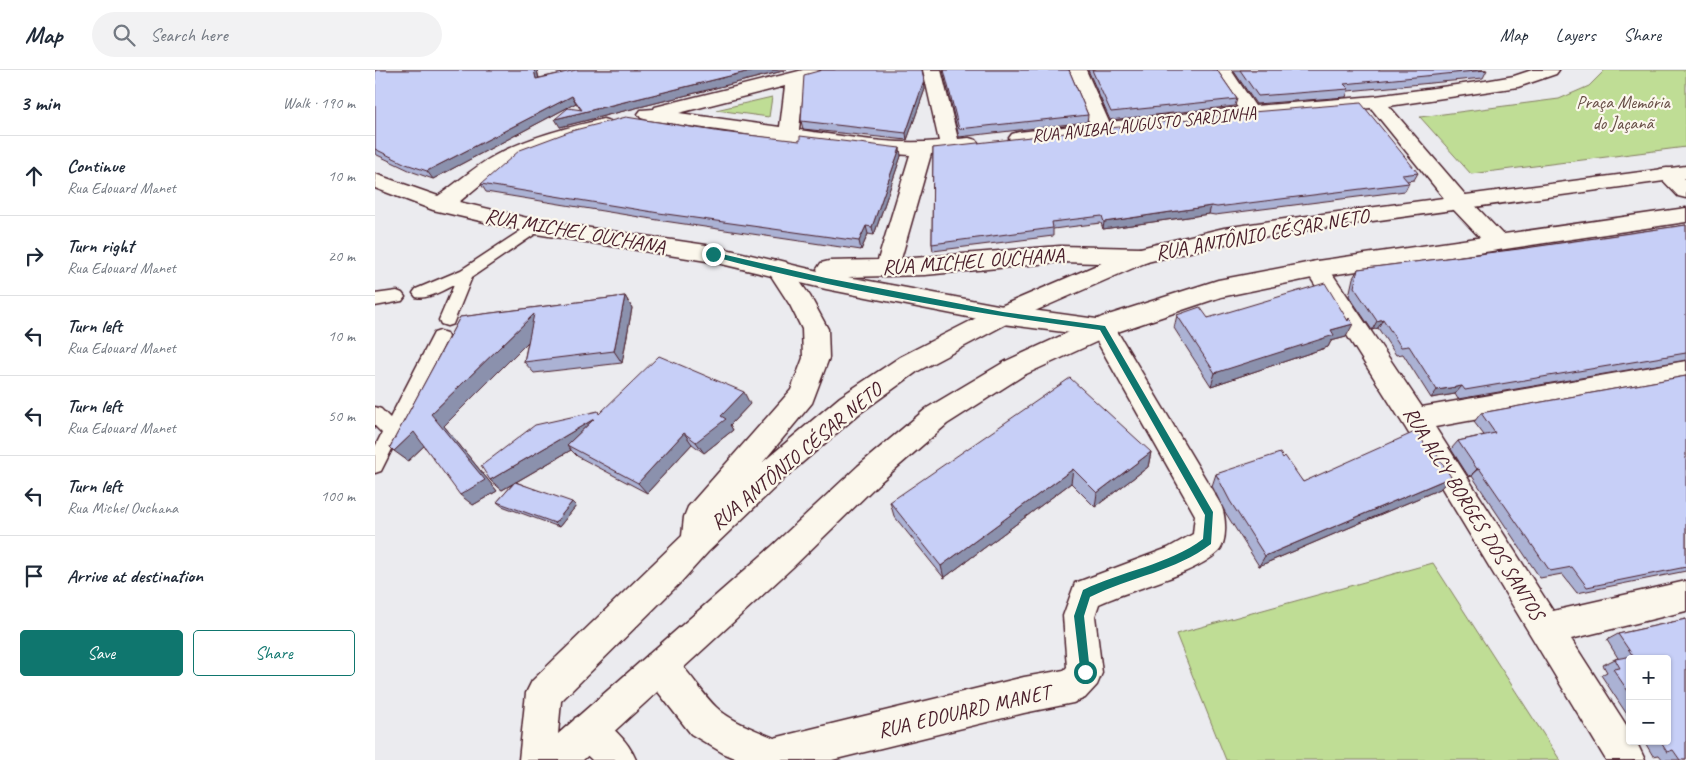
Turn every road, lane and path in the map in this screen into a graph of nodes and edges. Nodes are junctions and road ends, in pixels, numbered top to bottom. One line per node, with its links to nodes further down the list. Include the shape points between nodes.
1 (825, 70): 6 (street)
2 (932, 70): 12 (street)
3 (1077, 70): 10 (street)
4 (1222, 70): 8 (street)
5 (1534, 72): 7 (street, RUA ANIBAL AUGUSTO SARDINHA, via 1485,87)
6 (795, 77): 9 (street); 11 (street)
7 (1376, 102): 8 (street, RUA ANIBAL AUGUSTO SARDINHA); 16 (street)
8 (1250, 112): 10 (street, RUA ANIBAL AUGUSTO SARDINHA)
9 (633, 118): 11 (street, RUA ANIBAL AUGUSTO SARDINHA); 17 (street, via 566,133 518,152 499,162)
10 (1103, 129): 12 (street, RUA ANIBAL AUGUSTO SARDINHA)
11 (789, 134): 13 (street, RUA ANIBAL AUGUSTO SARDINHA, via 878,147)
12 (950, 146): 13 (street, RUA ANIBAL AUGUSTO SARDINHA)
13 (921, 149): 23 (street)
14 (1680, 179): 16 (street, RUA ANTÔNIO CÉSAR NETO)
15 (375, 181): 17 (street, RUA MICHEL OUCHANA)
16 (1460, 203): 20 (street); 21 (street, RUA ANTÔNIO CÉSAR NETO, via 1224,236)
17 (441, 205): 19 (street, RUA MICHEL OUCHANA)
18 (1686, 215): 20 (street, RUA ANTÔNIO CÉSAR NETO)
19 (536, 227): 22 (street, RUA MICHEL OUCHANA, via 713,254); 25 (lane)
20 (1497, 242): 24 (street, RUA ANTÔNIO CÉSAR NETO)
21 (1140, 256): 23 (street, RUA MICHEL OUCHANA, via 1060,254); 29 (street, RUA ANTÔNIO CÉSAR NETO)
22 (778, 268): 23 (street, RUA MICHEL OUCHANA, via 803,264 830,269); 29 (street, RUA MICHEL OUCHANA, via 826,281); 38 (street, via 815,329 815,358 802,395 699,516)
23 (887, 268)
24 (1317, 269): 31 (street, RUA ANTÔNIO CÉSAR NETO, via 1218,289); 35 (street, RUA ALCY BORGES DOS SANTOS)
25 (466, 274): 26 (lane); 30 (lane)
26 (421, 293)
27 (397, 297): 28 (lane)
28 (375, 300)
29 (1003, 315): 31 (street, RUA MICHEL OUCHANA); 38 (street, RUA ANTÔNIO CÉSAR NETO, via 909,364 850,405 779,465)
30 (447, 320)
31 (1102, 328): 41 (street, RUA ANTÔNIO CÉSAR NETO, via 1015,368 937,416 868,475); 43 (street, RUA EDOUARD MANET, via 1210,514 1208,541 1163,565 1086,594 1079,616 1085,672 1073,686)
32 (440, 337): 36 (lane)
33 (1686, 371): 35 (street)
34 (375, 414): 36 (lane)
35 (1415, 420): 40 (street, RUA ALCY BORGES DOS SANTOS)
36 (391, 431): 37 (lane)
37 (375, 465)
38 (697, 542): 44 (street, RUA ANTÔNIO CÉSAR NETO, via 544,693)
39 (1686, 596): 40 (street)
40 (1546, 629): 47 (street, RUA ALCY BORGES DOS SANTOS)
41 (660, 668): 42 (street, RUA ANTÔNIO CÉSAR NETO); 43 (street, RUA EDOUARD MANET, via 704,721)
42 (588, 731): 45 (street, RUA ANTÔNIO CÉSAR NETO); 46 (street)
43 (771, 758)
44 (537, 760)
45 (556, 760)
46 (618, 760)
47 (1627, 760)

